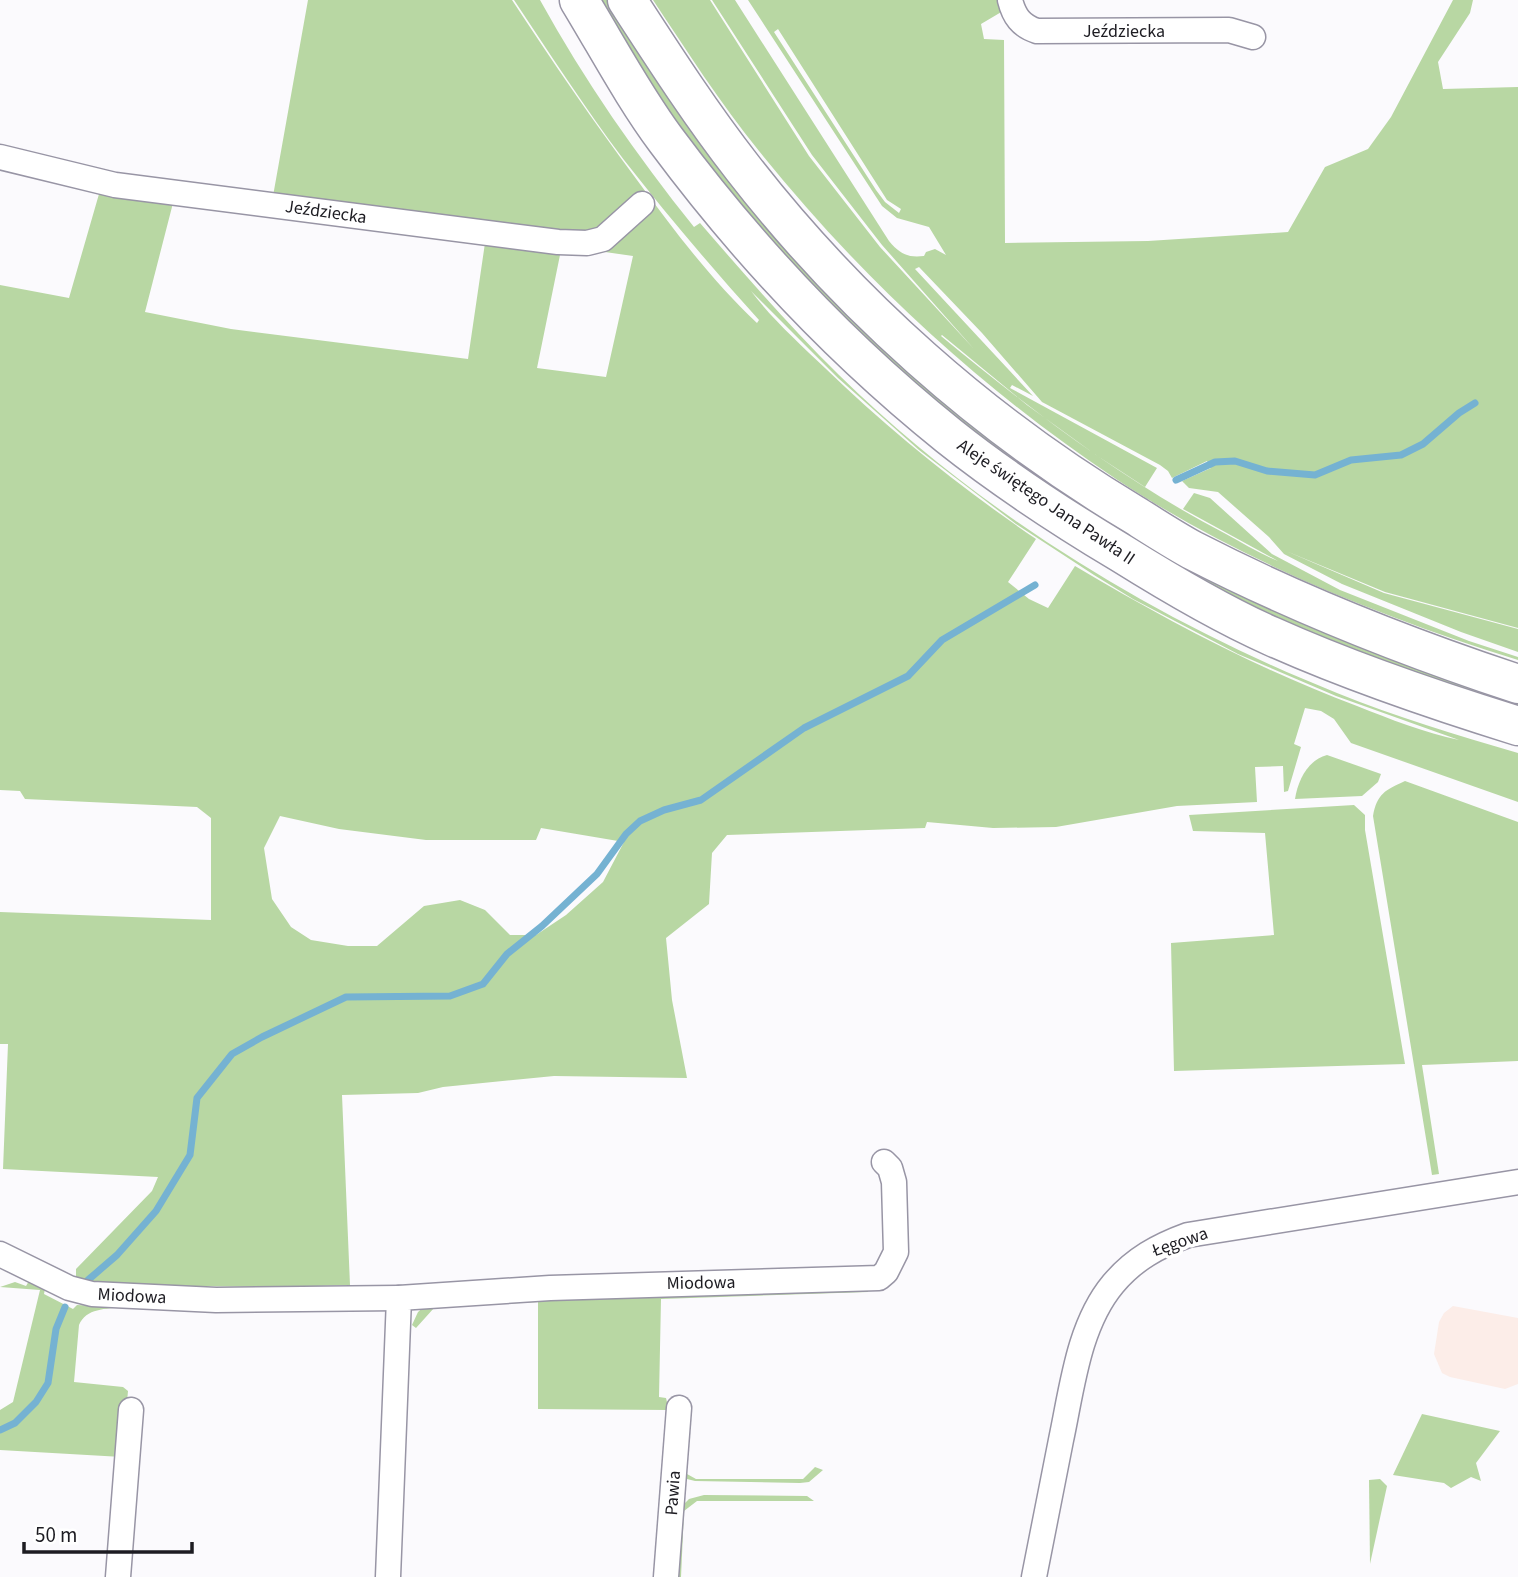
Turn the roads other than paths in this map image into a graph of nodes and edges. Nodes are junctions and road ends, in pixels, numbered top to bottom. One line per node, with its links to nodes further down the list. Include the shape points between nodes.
1 (579, 0): 8 (highway, Aleje świętego Jana Pawła II, via 665,139 749,243 812,312 948,436 1071,523 1269,635 1388,684)
2 (627, 0): 7 (highway, Aleje świętego Jana Pawła II, via 690,97 783,217 903,341 1029,445 1189,549 1379,635)
3 (1010, 0): 4 (street, Jeździecka, via 1022,24 1037,31 1229,30)
4 (1253, 37)
5 (0, 157): 6 (street, Jeździecka, via 115,185 558,242 603,239)
6 (642, 204)
7 (1518, 684)
8 (1518, 726)
9 (884, 1162): 12 (street, Miodowa, via 894,1182 895,1252 892,1264 879,1278 550,1287)
10 (1518, 1181): 18 (street, Łęgowa, via 1216,1229 1166,1243 1129,1266 1102,1299 1083,1344)
11 (0, 1255): 12 (street, Miodowa, via 92,1294 243,1300)
12 (399, 1298): 16 (street)
13 (679, 1408): 17 (street, Pawia)
14 (131, 1410): 15 (street)
15 (118, 1577)
16 (388, 1577)
17 (666, 1577)
18 (1034, 1577)

